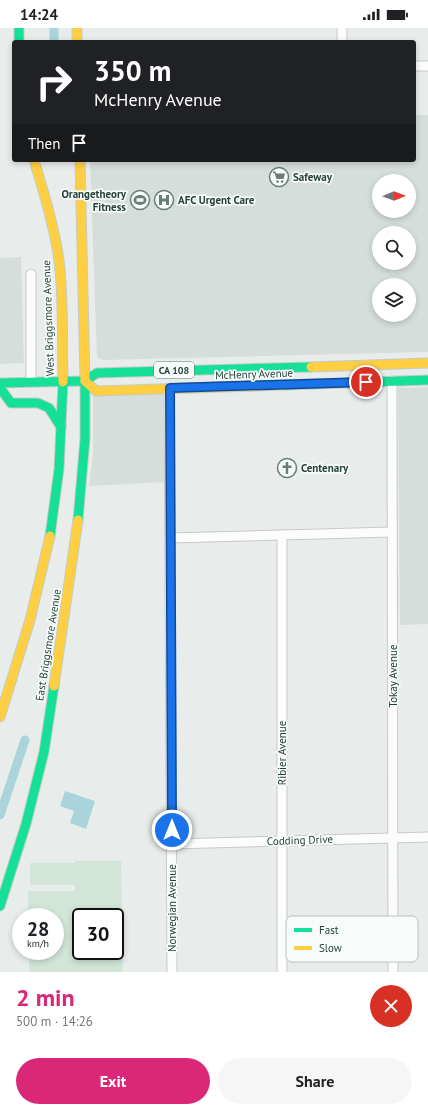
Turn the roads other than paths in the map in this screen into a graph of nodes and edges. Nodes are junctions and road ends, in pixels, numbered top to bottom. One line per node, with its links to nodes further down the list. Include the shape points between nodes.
1 (19, 28): 4 (main road)
2 (77, 28): 5 (main road)
3 (342, 28): 6 (street)
4 (19, 40)
5 (77, 40)
6 (342, 40)
7 (416, 66): 8 (street)
8 (428, 66)
9 (35, 162): 17 (main road, West Briggsmore Avenue, via 51,220 60,275)
10 (80, 162): 14 (main road)
11 (31, 274): 16 (street)
12 (428, 363): 14 (main road, McHenry Avenue / CA 108, via 97,373)
13 (428, 380): 15 (main road, McHenry Avenue / CA 108)
14 (85, 381): 17 (main road, McHenry Avenue / CA 108); 20 (main road, McHenry Avenue / CA 108, via 96,391); 30 (main road, East Briggsmore Avenue, via 81,497 44,752 26,824)
15 (392, 381): 20 (main road, McHenry Avenue / CA 108); 22 (street, Tokay Avenue)
16 (31, 382): 17 (main road, McHenry Avenue / CA 108); 18 (main road, McHenry Avenue / CA 108)
17 (63, 382): 21 (main road, East Briggsmore Avenue)
18 (0, 383)
19 (0, 388): 21 (main road, via 12,403 38,403 49,408)
20 (170, 388): 24 (street, Norwegian Avenue)
21 (61, 427): 25 (main road, East Briggsmore Avenue, via 58,478 51,528 26,639)
22 (392, 532): 23 (street); 27 (street, Tokay Avenue)
23 (282, 535): 24 (street); 28 (street, Ribier Avenue)
24 (170, 538): 29 (street, Norwegian Avenue)
25 (0, 716)
26 (428, 837): 27 (street, Codding Drive)
27 (393, 838): 28 (street, Codding Drive); 31 (street, Tokay Avenue)
28 (283, 841): 29 (street, Codding Drive); 33 (street, Ribier Avenue)
29 (172, 844): 32 (street, Norwegian Avenue)
30 (0, 906)
31 (393, 916)
32 (172, 972)
33 (282, 972)

